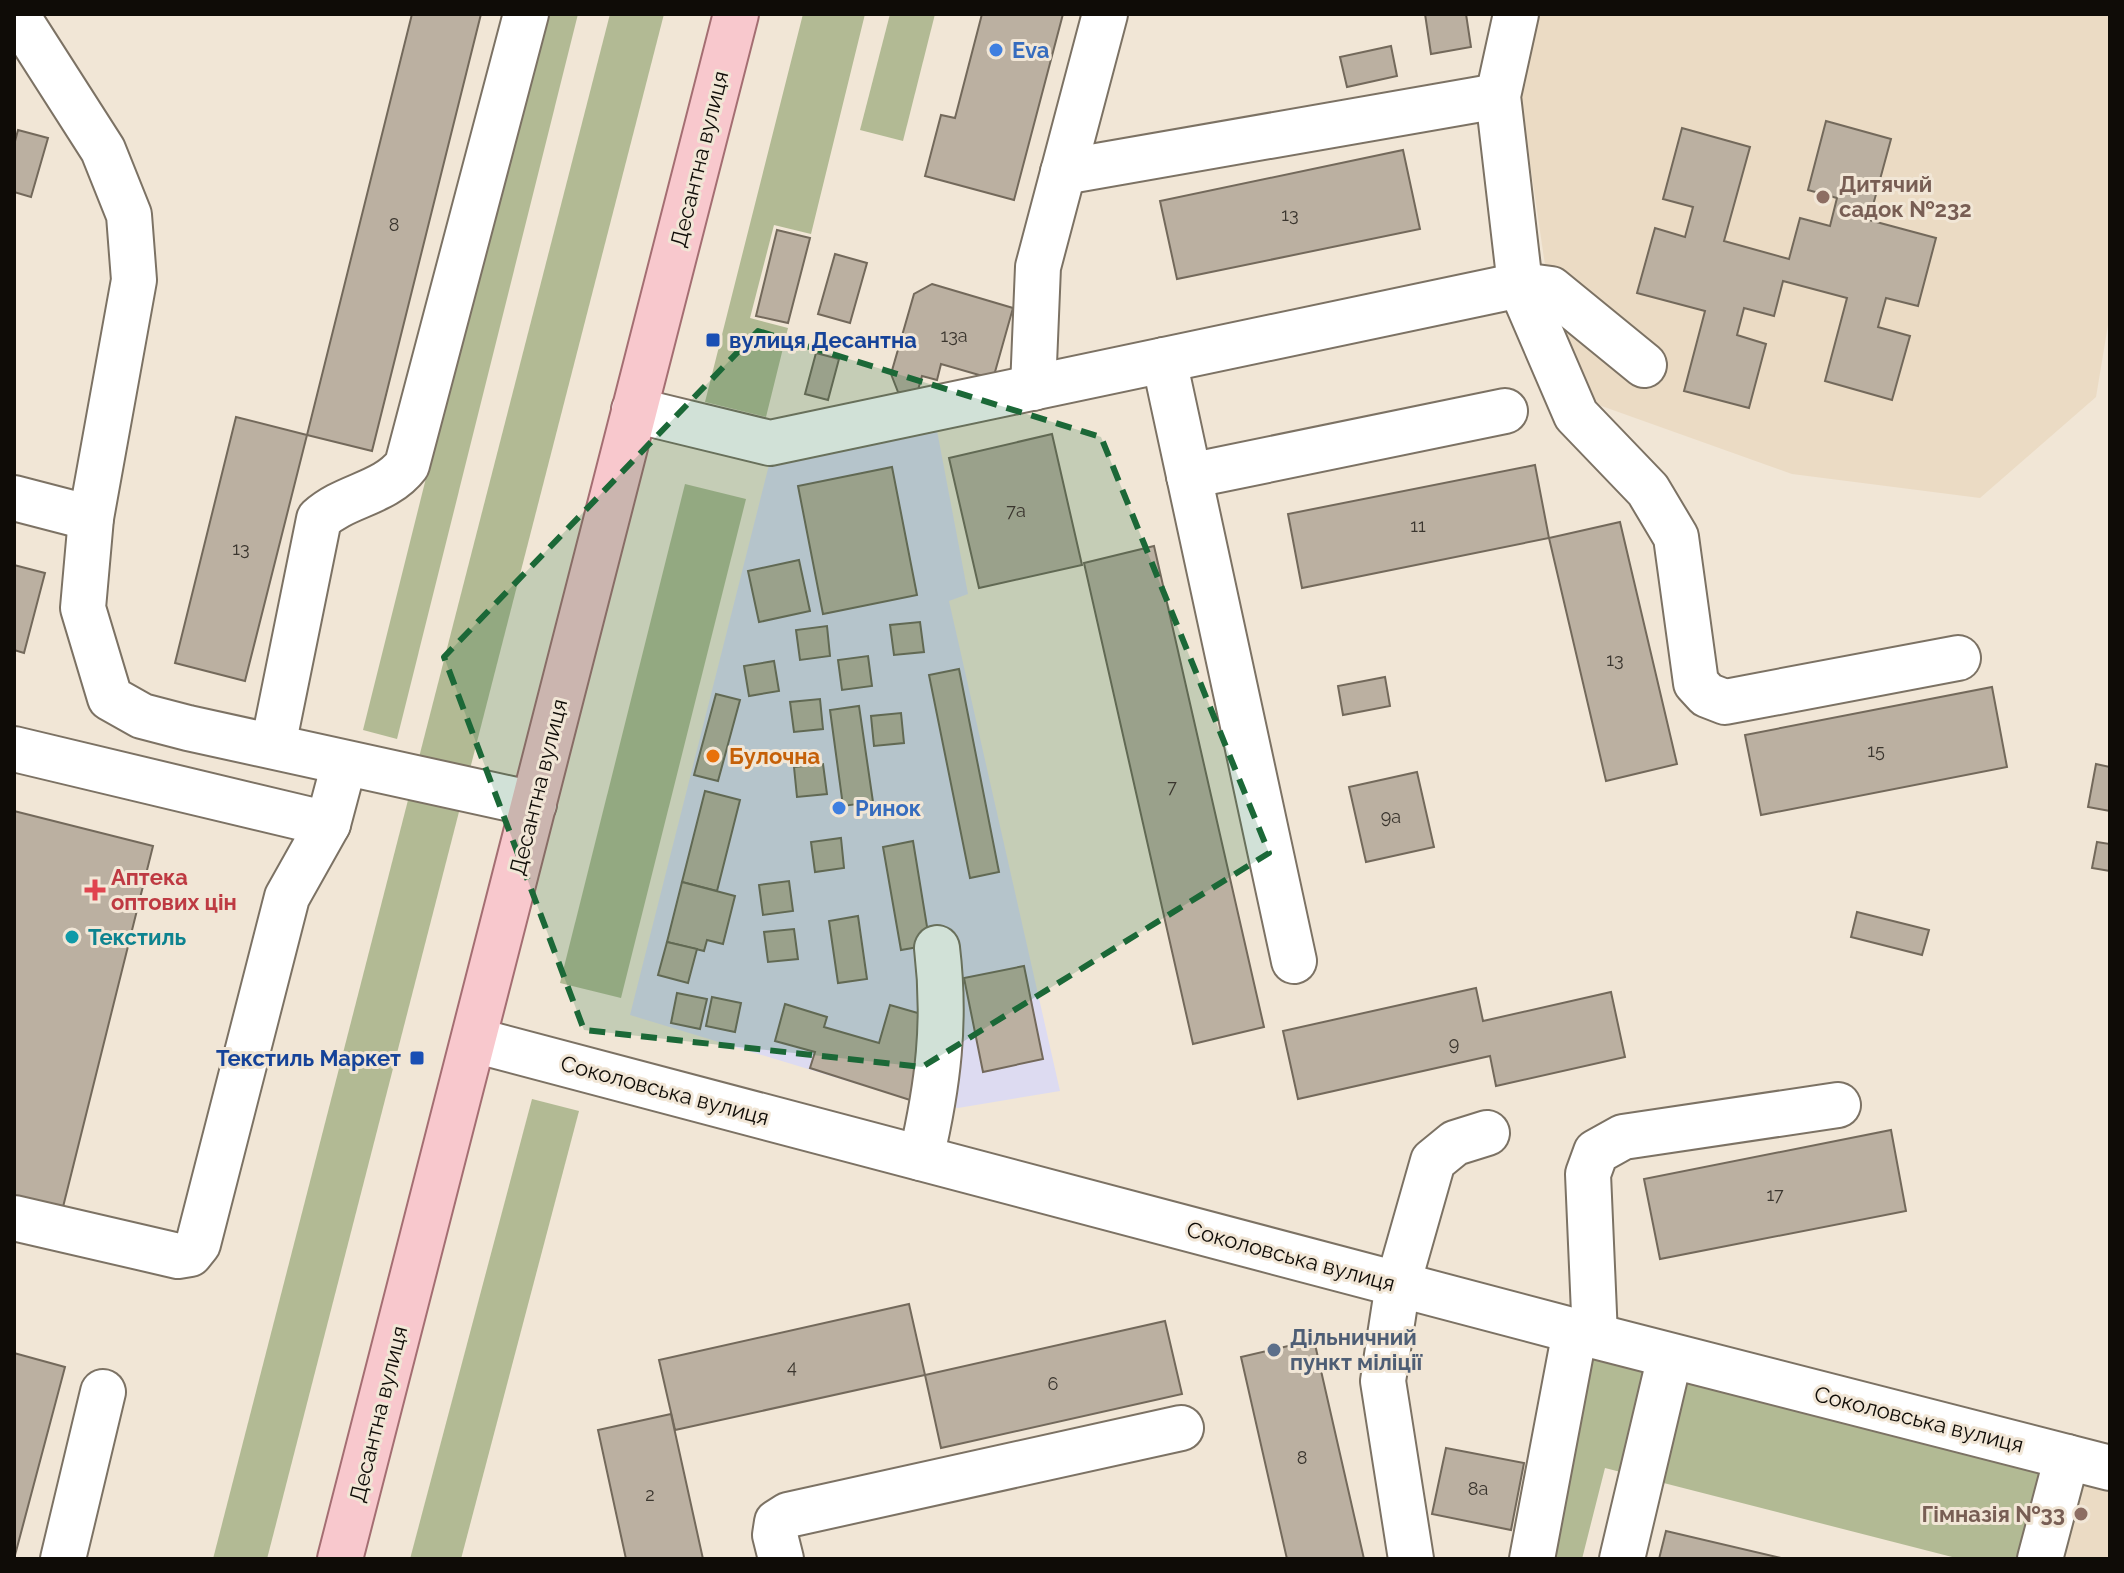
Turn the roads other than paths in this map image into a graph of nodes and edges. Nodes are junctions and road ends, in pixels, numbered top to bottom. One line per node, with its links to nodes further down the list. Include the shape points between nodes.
1 (16, 14): 16 (street, via 103,150 129,215 134,280)
2 (526, 14): 18 (street, via 407,465 396,480 331,508 319,519)
3 (736, 14): 12 (main road, Десантна вулиця)
4 (1105, 14): 7 (street)
5 (1516, 14): 6 (street)
6 (1498, 96): 7 (street); 8 (street)
7 (1063, 172): 11 (street, via 1038,267)
8 (1520, 285): 9 (street); 10 (street, via 1551,289); 17 (street, via 1576,415 1648,490 1676,537 1696,683 1707,695 1725,702)
9 (1164, 360): 11 (street); 14 (street)
10 (1644, 365)
11 (1033, 388): 12 (street, via 770,443)
12 (634, 410): 21 (main road, Десантна вулиця)
13 (1505, 411): 14 (street)
14 (1189, 476): 24 (street)
15 (14, 498): 16 (street)
16 (91, 518): 18 (street, via 83,608 110,698 142,716)
17 (1958, 658)
18 (273, 746): 20 (street)
19 (14, 749): 22 (street)
20 (344, 764): 21 (street); 22 (street)
21 (534, 804): 25 (main road, Десантна вулиця)
22 (328, 824): 29 (street, via 287,897 198,1244 190,1254 178,1256)
23 (937, 948): 28 (street, via 944,1004 934,1103)
24 (1294, 961)
25 (474, 1040): 28 (street, Соколовська вулиця); 38 (main road, Десантна вулиця)
26 (1838, 1105): 31 (street, via 1623,1137 1596,1152 1588,1174)
27 (1487, 1133): 30 (street, via 1455,1143 1433,1161)
28 (921, 1158): 30 (street, Соколовська вулиця)
29 (14, 1218)
30 (1398, 1284): 31 (street, Соколовська вулиця); 40 (street, via 1383,1381)
31 (1585, 1334): 32 (street, Соколовська вулиця); 41 (street)
32 (1670, 1356): 35 (street, Соколовська вулиця); 42 (street)
33 (103, 1392): 37 (street)
34 (1181, 1428): 39 (street, via 788,1515 777,1522)
35 (2067, 1457): 36 (street, Соколовська вулиця); 43 (street)
36 (2110, 1468)
37 (63, 1559)
38 (340, 1559)
39 (781, 1559)
40 (1411, 1559)
41 (1532, 1559)
42 (1622, 1559)
43 (2040, 1559)

